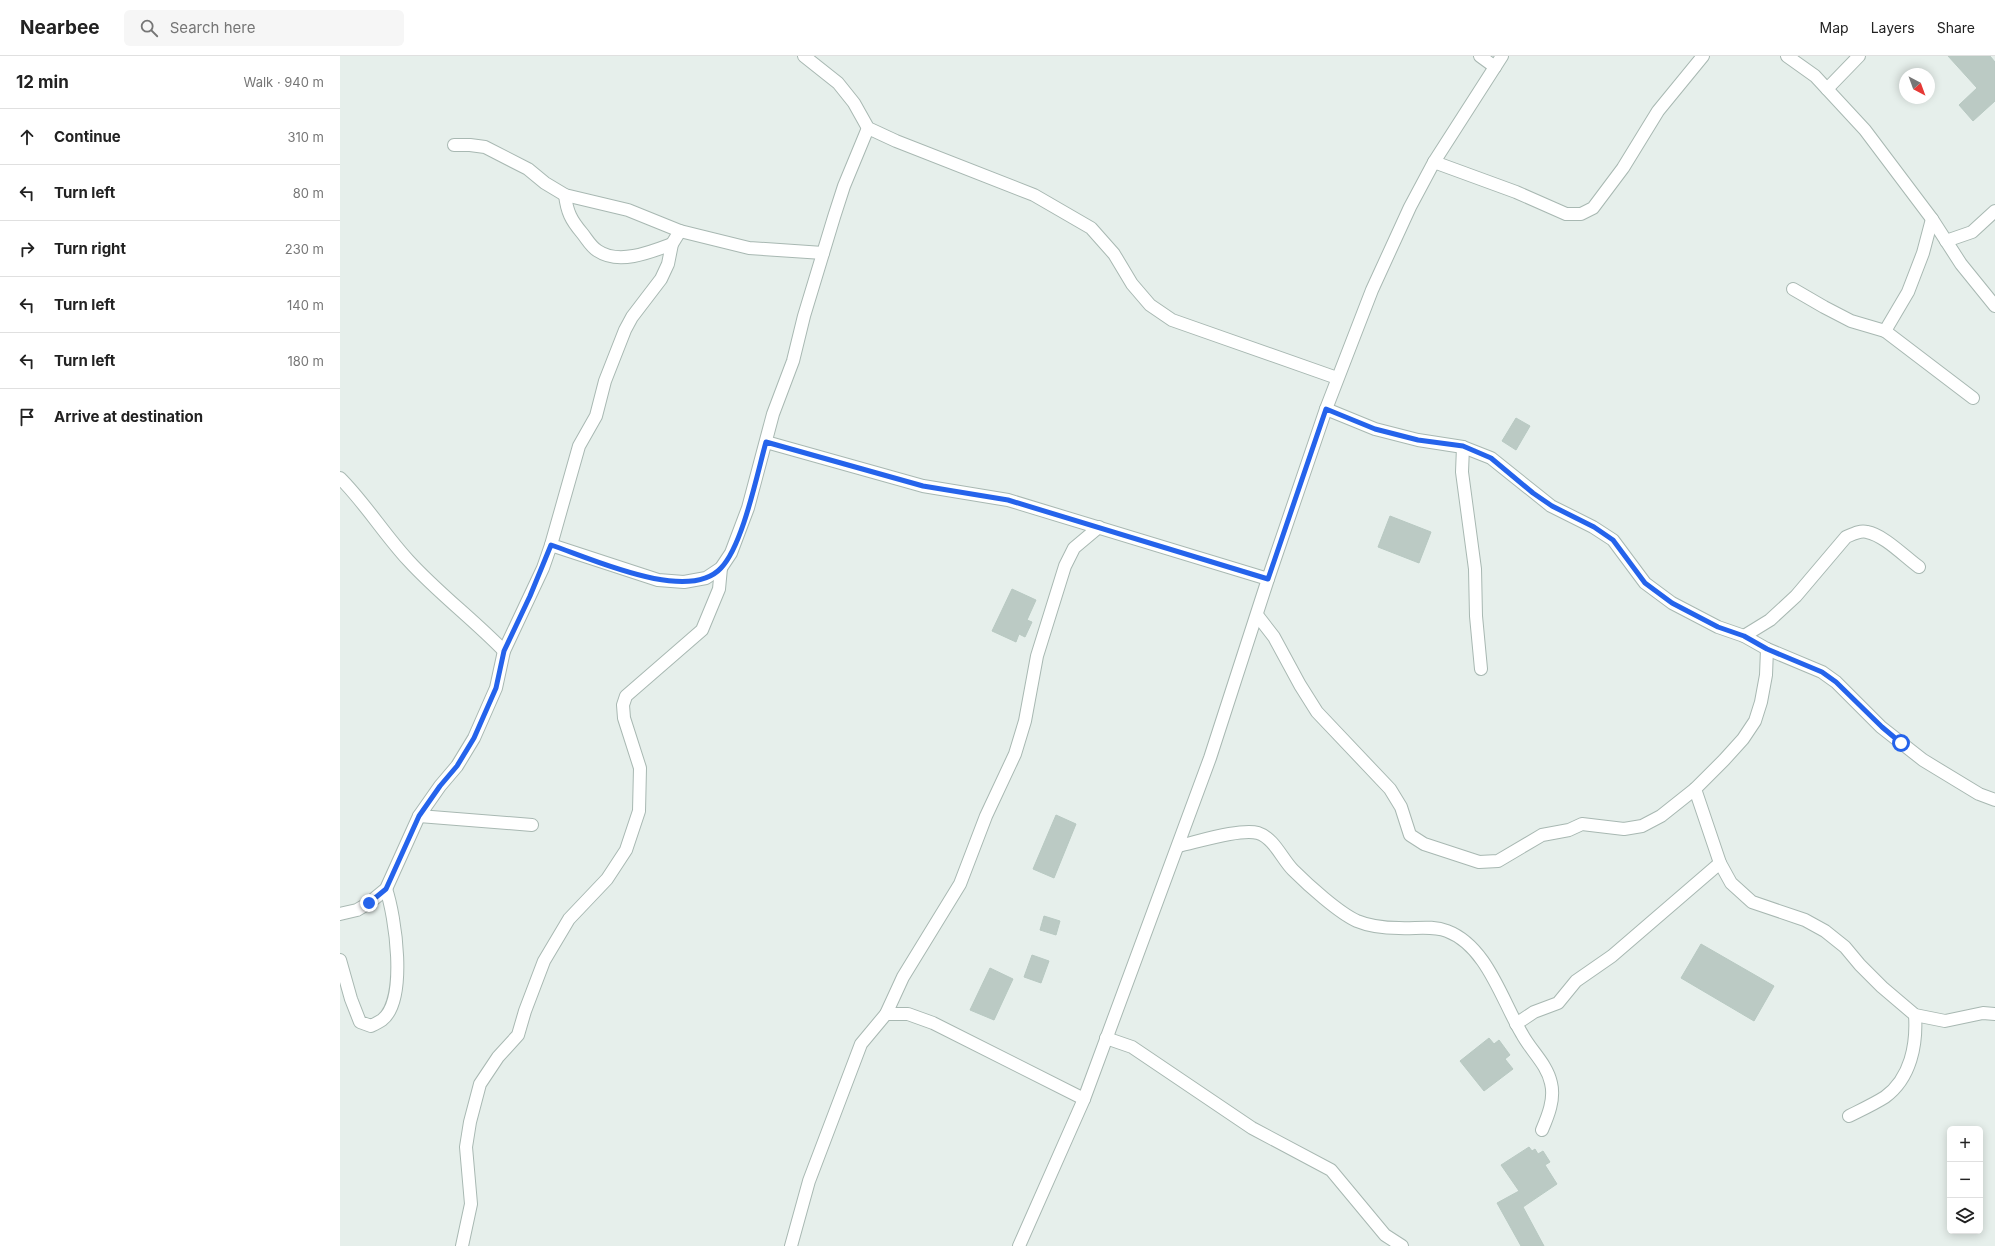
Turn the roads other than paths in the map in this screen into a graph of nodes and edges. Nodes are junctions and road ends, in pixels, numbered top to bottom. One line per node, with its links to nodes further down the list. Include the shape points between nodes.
1 (804, 56): 9 (street, via 838,83 854,103)
2 (1480, 56): 7 (street)
3 (1502, 56): 7 (street)
4 (1703, 56): 11 (street, via 1658,111 1623,168 1593,208 1581,214 1566,214 1516,192)
5 (1787, 56): 8 (street, via 1815,76)
6 (1859, 56): 8 (street)
7 (1495, 67): 11 (street)
8 (1827, 89): 14 (street, via 1865,130)
9 (868, 128): 18 (street, via 844,186); 22 (street, via 1034,195 1091,228 1114,254 1132,284 1150,305 1172,320)
10 (454, 145): 12 (street, via 485,147 528,169)
11 (1434, 162): 22 (street, via 1372,290)
12 (565, 195): 15 (street, via 628,210); 17 (street, via 567,210 576,226 599,252 624,257)
13 (1995, 211): 16 (street, via 1972,232)
14 (1932, 219): 16 (street); 21 (street, via 1923,253 1908,292)
15 (680, 231): 17 (street); 18 (street, via 749,248)
16 (1946, 241): 20 (street)
17 (672, 244): 29 (street, via 668,264 661,280 625,330 605,381 596,416 579,446)
18 (823, 253): 25 (street, via 792,361 772,414)
19 (1793, 288): 21 (street, via 1851,321)
20 (1995, 306)
21 (1885, 331): 23 (street)
22 (1337, 378): 24 (street)
23 (1973, 398)
24 (1326, 409): 26 (street, via 1388,433); 32 (street)
25 (766, 442): 28 (street, via 923,486 1008,500); 30 (street, via 748,508 731,553)
26 (1463, 446): 34 (street, via 1491,458 1552,506 1594,527 1613,540 1645,583 1672,603 1718,627); 37 (street, via 1462,472 1475,569)
27 (340, 478): 36 (street, via 408,560)
28 (1099, 526): 32 (street); 49 (street, via 1074,548 1065,566 1037,656 1025,721 1015,754 986,816 960,884 903,977)
29 (551, 545): 30 (street, via 658,580 692,581 706,578); 36 (street, via 540,575)
30 (721, 568): 57 (street, via 719,589 702,630 626,696 623,705 624,718 640,768 639,811 626,850 607,879 566,925 544,961 518,1035 498,1057 480,1084 466,1147 471,1204)
31 (1919, 568): 34 (street, via 1878,536 1856,532 1846,537 1796,596 1770,620)
32 (1268, 579): 33 (street)
33 (1257, 615): 38 (street, via 1274,637 1317,712 1390,789 1401,807 1410,835 1424,844 1479,862 1498,861 1542,835 1569,830 1582,824 1624,829 1642,826 1661,816); 42 (street)
34 (1744, 636): 35 (street)
35 (1767, 649): 38 (street, via 1766,675 1755,721 1743,739); 39 (street, via 1822,672 1836,682 1882,727 1923,760 1979,794)
36 (504, 651): 40 (street, via 496,688 474,738 457,766)
37 (1481, 669)
38 (1695, 788): 43 (street)
39 (1995, 800)
40 (419, 816): 41 (street); 44 (street)
41 (532, 825)
42 (1178, 846): 47 (street, via 1247,832 1259,833 1273,844 1292,869 1337,908 1357,921 1399,928 1424,927 1446,930 1462,938 1496,980); 53 (street)
43 (1720, 863): 48 (street, via 1612,956 1576,981 1558,1003); 51 (street, via 1731,883 1752,902 1805,920 1825,931 1845,947 1882,987)
44 (386, 889): 45 (street, via 369,903); 46 (street, via 392,907 398,958 395,992 390,1009 383,1020 371,1026 360,1022)
45 (340, 914)
46 (340, 960)
47 (1509, 1007): 48 (street); 52 (street)
48 (1534, 1012): 52 (street)
49 (886, 1014): 54 (street, via 908,1014 933,1023); 58 (street, via 861,1044 849,1073 809,1181)
50 (1995, 1014): 51 (street, via 1983,1013 1945,1021)
51 (1916, 1015): 55 (street, via 1915,1044 1904,1076 1886,1096)
52 (1516, 1024): 56 (street, via 1552,1084 1550,1111)
53 (1106, 1038): 54 (street); 60 (street, via 1132,1046 1252,1128 1331,1170 1385,1235)
54 (1084, 1099): 59 (street)
55 (1850, 1116)
56 (1542, 1130)
57 (462, 1246)
58 (791, 1246)
59 (1019, 1246)
60 (1402, 1246)

